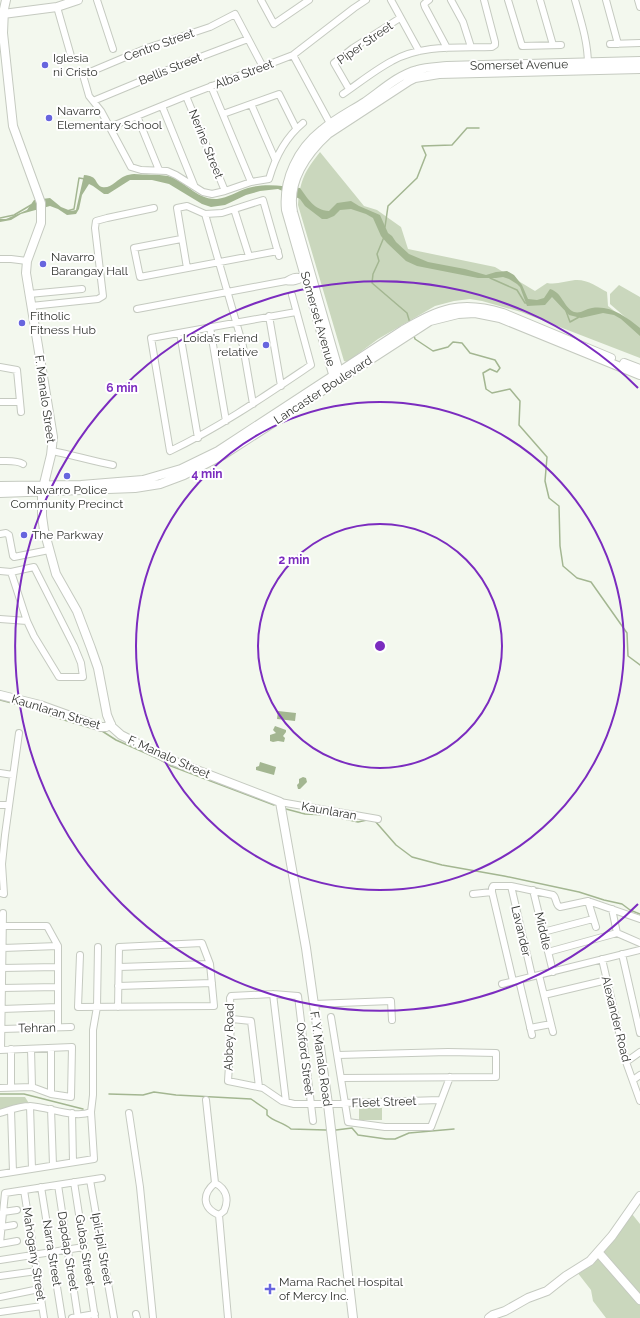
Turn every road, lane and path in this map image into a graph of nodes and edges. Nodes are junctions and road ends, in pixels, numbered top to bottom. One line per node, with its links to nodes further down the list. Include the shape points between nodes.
1 (6, 0): 18 (street, F. Manalo Street)
2 (78, 0): 16 (street)
3 (97, 0): 28 (street)
4 (261, 0): 5 (street, via 274,24)
5 (309, 0)
6 (366, 0): 31 (street, Alba Street)
7 (391, 0): 19 (street)
8 (429, 0): 27 (street, via 424,4 425,7)
9 (451, 0): 26 (street, via 463,22)
10 (484, 0): 26 (street, via 496,42 492,47)
11 (508, 0): 24 (street, via 522,46)
12 (540, 0): 24 (street)
13 (575, 0): 35 (street, via 584,31)
14 (606, 0): 23 (street)
15 (638, 0): 17 (street)
16 (57, 7): 18 (street); 32 (street)
17 (640, 7)
18 (4, 14): 29 (street, F. Manalo Street)
19 (400, 18): 30 (street); 38 (street, Piper Street, via 353,48 334,64)
20 (248, 39): 34 (street); 41 (street, Bellis Street); 41 (street, Centro Street, via 235,14 210,27 147,48 83,75 87,91)
21 (640, 43): 23 (street)
22 (610, 44): 23 (street)
23 (618, 44)
24 (553, 45): 25 (street)
25 (560, 45)
26 (471, 47): 27 (street)
27 (447, 48): 30 (street)
28 (113, 49)
29 (3, 51): 61 (street, F. Manalo Street, via 13,126 39,196 41,210 41,223)
30 (418, 51): 38 (street, via 392,60)
31 (293, 55): 34 (street, Alba Street); 48 (street)
32 (71, 56)
33 (640, 61): 35 (street, Somerset Avenue)
34 (263, 67): 37 (street, Alba Street)
35 (588, 67): 36 (street, Somerset Avenue); 48 (street, Somerset Avenue, via 424,76 409,81)
36 (640, 69)
37 (211, 86): 40 (street, Alba Street); 44 (street)
38 (349, 89): 39 (street)
39 (343, 94)
40 (186, 96): 43 (street, Alba Street); 54 (street, Nerine Street)
41 (93, 101): 47 (street)
42 (251, 104): 44 (street); 49 (street, via 278,94); 50 (street)
43 (162, 106): 45 (street, Alba Street); 53 (street)
44 (223, 114): 52 (street)
45 (137, 116): 47 (street, Alba Street); 51 (street)
46 (303, 123): 49 (street)
47 (110, 127): 51 (street, via 131,167)
48 (332, 127): 64 (street, Somerset Avenue, via 308,155 291,183 289,196)
49 (296, 128): 50 (street)
50 (275, 159): 52 (street, via 269,179)
51 (159, 170): 53 (street, via 176,174)
52 (251, 182): 54 (street)
53 (194, 185): 54 (street, via 208,194)
54 (225, 191)
55 (154, 208): 69 (street, via 96,221 103,296 98,299)
56 (234, 209): 57 (street); 59 (street); 59 (street, via 263,200 279,254)
57 (205, 214): 58 (street, via 187,206 177,208); 62 (street)
58 (181, 239): 63 (street); 63 (street, via 134,248 140,277)
59 (249, 256): 62 (street)
60 (0, 259): 61 (street)
61 (27, 262): 67 (street, F. Manalo Street)
62 (218, 262): 63 (street); 66 (street)
63 (187, 268)
64 (306, 277): 66 (street, via 291,282); 80 (street, Somerset Avenue)
65 (82, 289): 67 (street)
66 (228, 292): 70 (street); 73 (street)
67 (29, 294): 69 (street, F. Manalo Street)
68 (292, 295): 71 (street)
69 (31, 306): 88 (street, F. Manalo Street, via 53,437)
70 (137, 309)
71 (296, 312): 72 (street); 81 (street, via 311,365)
72 (269, 316): 73 (street); 81 (street)
73 (236, 323): 74 (street); 84 (street, via 243,346)
74 (210, 327): 76 (street); 86 (street)
75 (410, 330): 78 (street, Lancaster Boulevard, via 427,316 448,309 490,309); 79 (street, Lancaster Boulevard, via 449,315 488,315); 80 (street, Lancaster Boulevard)
76 (180, 333): 87 (street); 87 (street, via 151,338 170,451)
77 (0, 367): 83 (street, via 17,370)
78 (640, 369)
79 (640, 375)
80 (336, 377): 93 (street, Lancaster Boulevard, via 218,451 181,469 143,480)
81 (281, 386): 84 (street)
82 (0, 402): 83 (street)
83 (20, 402): 85 (street)
84 (253, 404): 86 (street)
85 (20, 412)
86 (226, 421): 87 (street)
87 (198, 438)
88 (52, 451): 91 (street); 93 (street, F. Manalo Street)
89 (0, 461): 90 (street)
90 (23, 464)
91 (113, 465)
92 (0, 486): 93 (street, Lancaster Boulevard)
93 (43, 489): 94 (street, Lancaster Boulevard); 96 (street, F. Manalo Street, via 42,516)
94 (0, 493)
95 (0, 534): 96 (street, via 9,535 14,557)
96 (48, 550): 102 (street, F. Manalo Street, via 56,574 78,611 98,668)
97 (0, 571): 98 (street)
98 (11, 572): 100 (street); 100 (street, via 34,567 74,646 83,677 59,678)
99 (0, 619): 100 (street)
100 (27, 621)
101 (0, 695): 102 (street, Kaunlaran Street, via 40,705 101,727)
102 (111, 724): 106 (street, F. Manalo Street, via 121,735 168,759)
103 (19, 733): 105 (street)
104 (0, 773): 105 (street)
105 (13, 774): 108 (street)
106 (280, 802): 109 (street, Kaunlaran); 151 (street, F. Y. Manalo Road)
107 (0, 804): 108 (street)
108 (9, 805): 110 (street)
109 (378, 819)
110 (2, 835): 111 (street)
111 (1, 864): 115 (street)
112 (511, 886): 113 (street); 114 (street, via 493,886); 141 (street, Lavander)
113 (533, 890): 117 (street, via 554,896 558,906); 124 (street, Middle)
114 (492, 892): 116 (street); 143 (street)
115 (2, 894)
116 (473, 894)
117 (588, 901): 118 (street); 120 (street)
118 (612, 909): 121 (street); 125 (street)
119 (3, 913): 122 (street)
120 (593, 919): 123 (street); 124 (street)
121 (640, 919)
122 (3, 926): 127 (street, via 46,926); 129 (street)
123 (596, 927)
124 (543, 932): 131 (street, Middle)
125 (617, 933): 126 (street); 131 (street)
126 (640, 943)
127 (58, 946): 129 (street); 136 (street)
128 (98, 947): 152 (street)
129 (2, 948): 138 (street)
130 (640, 950): 132 (street)
131 (548, 952): 139 (street, Middle)
132 (622, 954): 134 (street); 165 (street)
133 (80, 955): 152 (street, via 78,1007)
134 (602, 959): 139 (street); 142 (street, Alexander Road)
135 (210, 964): 137 (street); 137 (street, via 202,943 119,947); 144 (street)
136 (58, 967): 138 (street); 147 (street)
137 (119, 967): 146 (street)
138 (2, 968): 148 (street)
139 (553, 972): 140 (street)
140 (539, 975): 141 (street); 150 (street)
141 (532, 976): 143 (street)
142 (607, 980): 150 (street); 173 (street, Alexander Road)
143 (516, 981): 145 (street); 163 (street)
144 (212, 983): 146 (street); 153 (street, via 214,1006)
145 (502, 984)
146 (118, 986): 153 (street)
147 (58, 987): 148 (street); 154 (street)
148 (2, 988): 155 (street)
149 (273, 994): 157 (street, Abbey Road, via 233,996 230,998); 186 (street); 188 (street, Oxford Street, via 298,996)
150 (544, 995): 159 (street)
151 (314, 1004): 158 (street, via 391,1001); 189 (street, F. Y. Manalo Road)
152 (97, 1007): 153 (street); 193 (street)
153 (118, 1007)
154 (58, 1008): 155 (street); 160 (street)
155 (2, 1009): 162 (street)
156 (331, 1017): 172 (street)
157 (232, 1019): 179 (street, via 251,1021); 179 (street, Abbey Road, via 228,1081)
158 (392, 1020)
159 (551, 1024): 163 (street); 164 (street)
160 (58, 1027): 161 (street, Tehran); 162 (street, Tehran)
161 (71, 1027)
162 (2, 1028): 170 (street)
163 (530, 1028): 166 (street)
164 (553, 1032)
165 (640, 1033)
166 (532, 1035)
167 (51, 1048): 169 (street); 182 (street); 182 (street, via 72,1047 71,1096)
168 (11, 1049): 169 (street); 170 (street); 181 (street)
169 (31, 1049): 178 (street)
170 (1, 1050)
171 (640, 1052): 173 (street)
172 (338, 1055): 175 (street, via 448,1052 496,1054 496,1077); 176 (street)
173 (626, 1062): 177 (street, Alexander Road)
174 (640, 1075): 177 (street)
175 (450, 1077): 176 (street); 184 (street)
176 (341, 1078): 187 (street)
177 (633, 1080): 185 (street, Alexander Road)
178 (32, 1087): 181 (street); 182 (street)
179 (259, 1087): 186 (street)
180 (0, 1088): 181 (street)
181 (11, 1088)
182 (51, 1094)
183 (206, 1100): 206 (street)
184 (440, 1100): 187 (street, Fleet Street); 187 (street, via 431,1127 383,1127 348,1122)
185 (640, 1101)
186 (286, 1102): 188 (street, Fleet Street)
187 (345, 1103): 189 (street, Fleet Street)
188 (311, 1104): 189 (street, Fleet Street); 197 (street, Oxford Street)
189 (328, 1104): 238 (street, F. Y. Manalo Road)
190 (30, 1106): 191 (street); 192 (street); 200 (street)
191 (51, 1109): 195 (street); 199 (street)
192 (11, 1110): 194 (street); 201 (street)
193 (91, 1112): 195 (street); 198 (street, via 94,1159)
194 (0, 1113)
195 (72, 1113): 198 (street)
196 (129, 1113): 236 (street, via 140,1187)
197 (313, 1121)
198 (73, 1162): 199 (street)
199 (52, 1165): 200 (street)
200 (32, 1168): 201 (street)
201 (13, 1172): 202 (street)
202 (0, 1174)
203 (102, 1178): 204 (street)
204 (90, 1180): 205 (street); 235 (street, Ipil-Ipil Street)
205 (74, 1182): 207 (street); 218 (street, Gubas Street)
206 (215, 1183): 213 (street, via 223,1188 227,1199 224,1212); 213 (street, via 209,1188 205,1200 208,1209)
207 (58, 1185): 208 (street); 219 (street, Dapdap Street)
208 (41, 1187): 209 (street); 220 (street, Narra Street)
209 (24, 1190): 212 (street, via 5,1192); 222 (street, Mahogany Street)
210 (640, 1196): 221 (street)
211 (17, 1210): 212 (street)
212 (3, 1212): 215 (street)
213 (218, 1216): 237 (street)
214 (14, 1225): 215 (street)
215 (2, 1227): 217 (street)
216 (17, 1241): 217 (street)
217 (0, 1243)
218 (84, 1247): 219 (street); 231 (street, Gubas Street)
219 (67, 1250): 220 (street); 234 (street, Dapdap Street)
220 (52, 1252): 222 (street); 233 (street, Narra Street)
221 (598, 1252): 228 (street); 239 (street, via 590,1261 547,1291)
222 (34, 1255): 223 (street); 224 (street, Mahogany Street)
223 (0, 1260)
224 (37, 1272): 225 (street); 226 (street, Mahogany Street)
225 (0, 1276)
226 (39, 1289): 227 (street); 229 (street, Mahogany Street)
227 (0, 1297)
228 (640, 1300)
229 (42, 1306): 230 (street); 232 (street, Mahogany Street)
230 (0, 1312)
231 (95, 1316): 234 (street)
232 (44, 1318)
233 (62, 1318)
234 (76, 1318)
235 (114, 1318)
236 (153, 1318)
237 (228, 1318)
238 (353, 1318)
239 (489, 1318)

